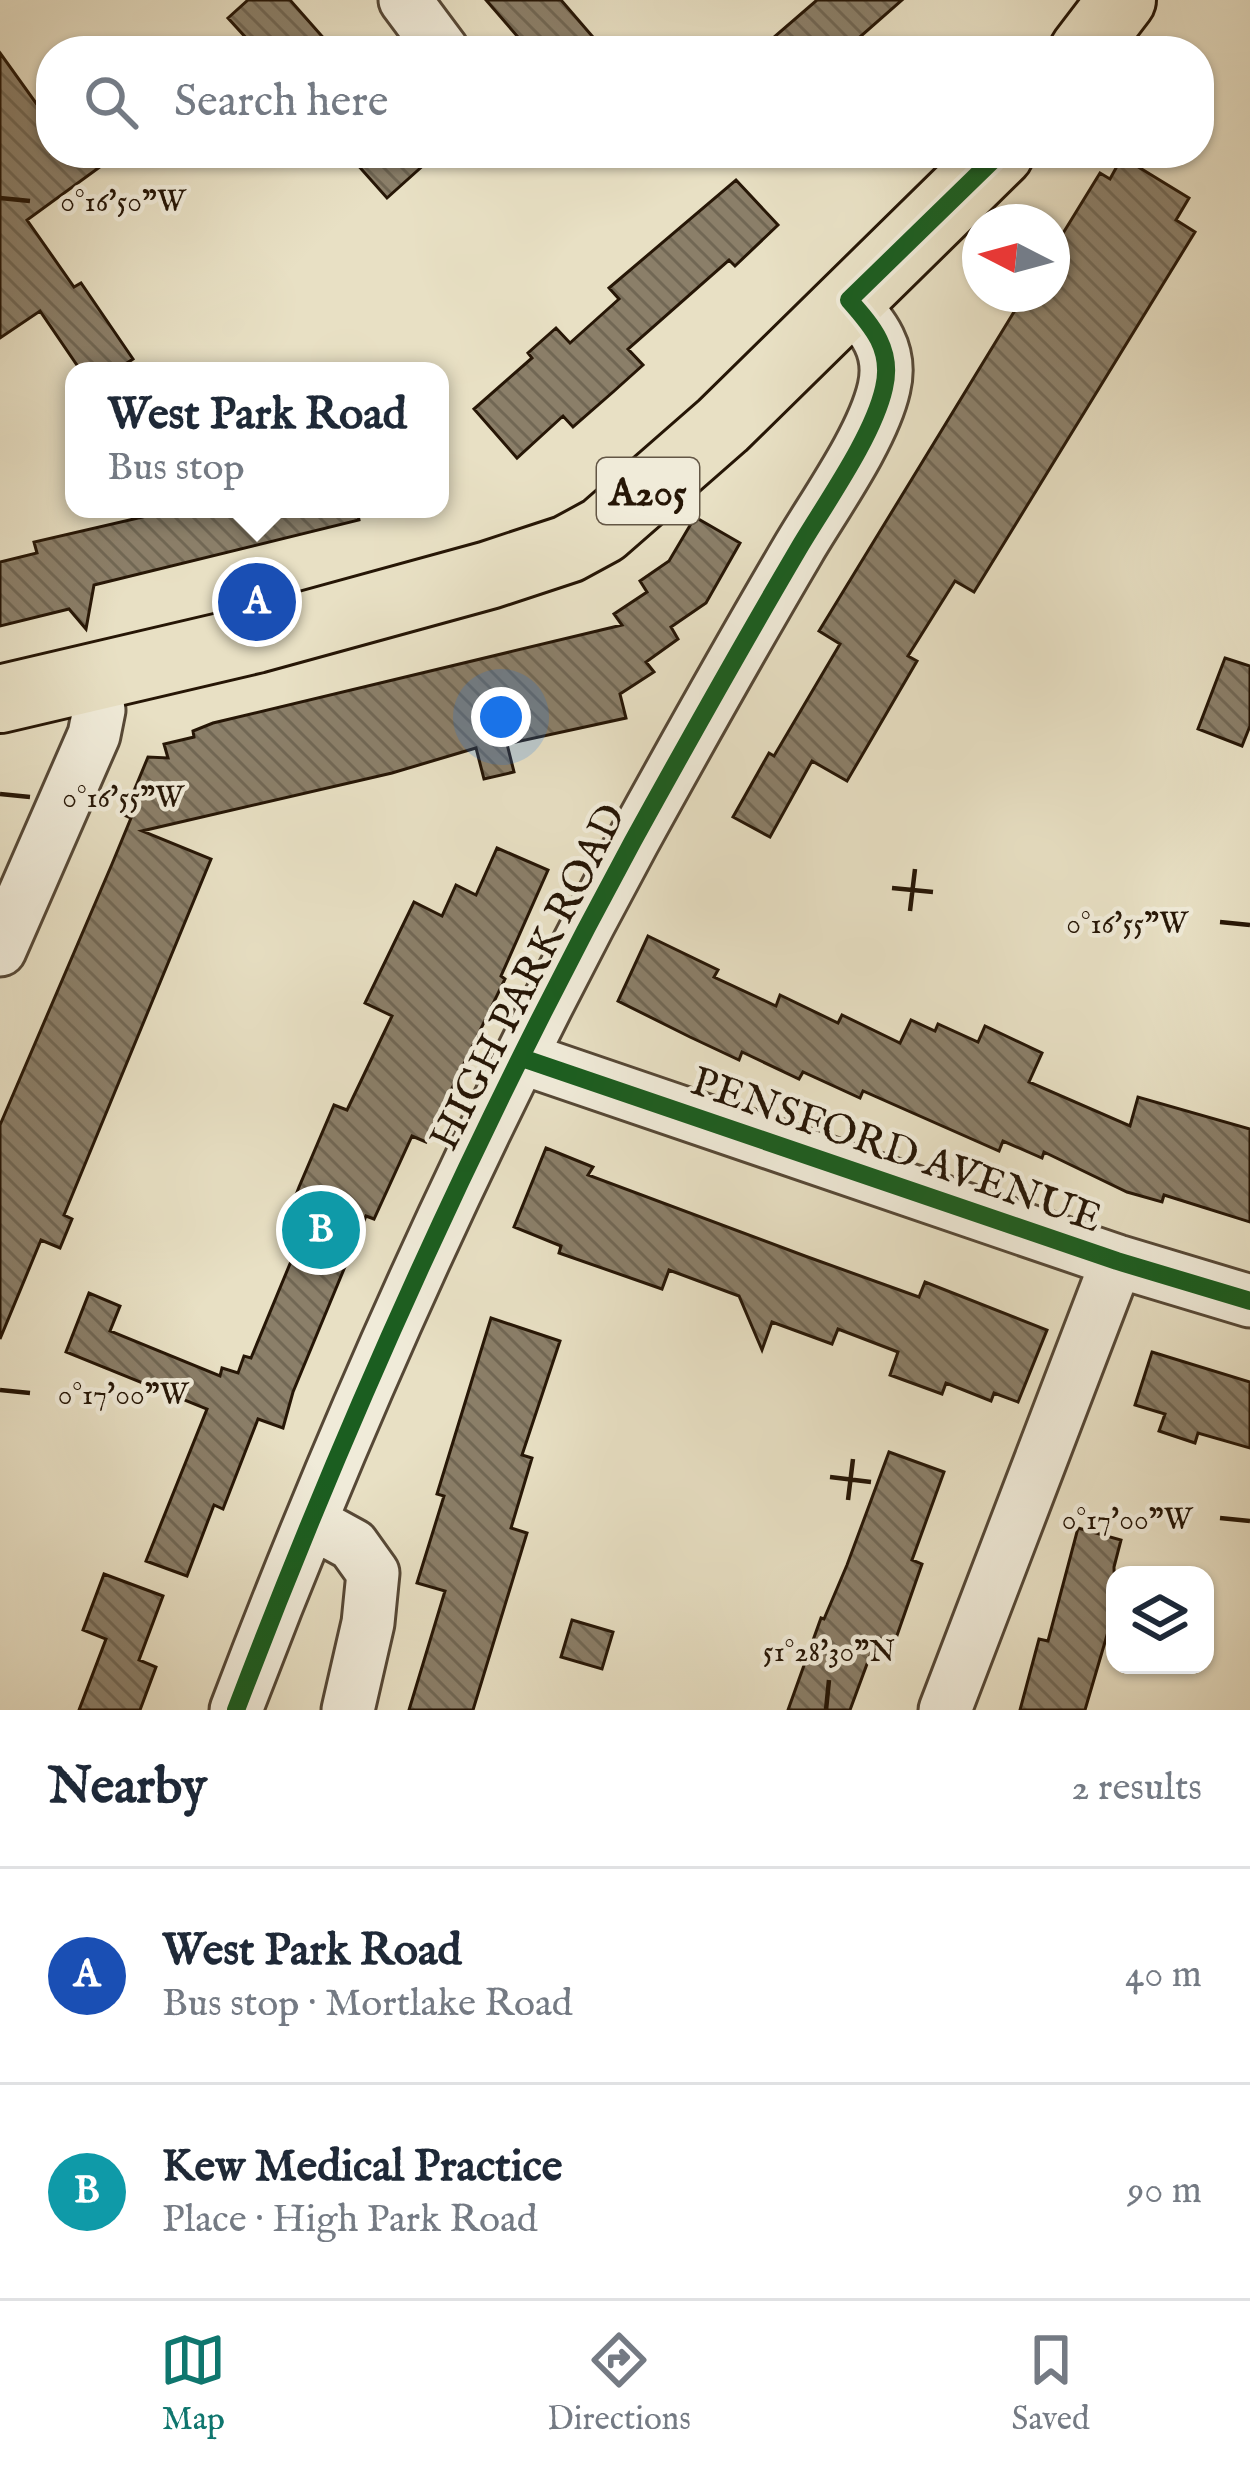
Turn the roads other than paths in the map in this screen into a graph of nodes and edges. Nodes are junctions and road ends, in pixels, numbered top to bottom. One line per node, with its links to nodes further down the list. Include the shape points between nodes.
1 (405, 0): 3 (street)
2 (1122, 0): 4 (highway)
3 (432, 36)
4 (1094, 36)
5 (985, 168): 6 (highway, A205)
6 (849, 300): 7 (highway, A205, via 724,425 603,530 568,549); 10 (street, HIGH PARK ROAD, via 884,347 884,392 712,695)
7 (92, 678): 8 (highway, A205); 9 (street, via 94,735)
8 (0, 699)
9 (0, 950)
10 (522, 1058): 11 (street, PENSFORD AVENUE); 13 (street, HIGH PARK ROAD, via 407,1296)
11 (1118, 1262): 12 (street, PENSFORD AVENUE); 16 (street)
12 (1250, 1301)
13 (311, 1522): 14 (street, HIGH PARK ROAD); 15 (street, via 353,1546 373,1573)
14 (236, 1710)
15 (348, 1710)
16 (945, 1710)

